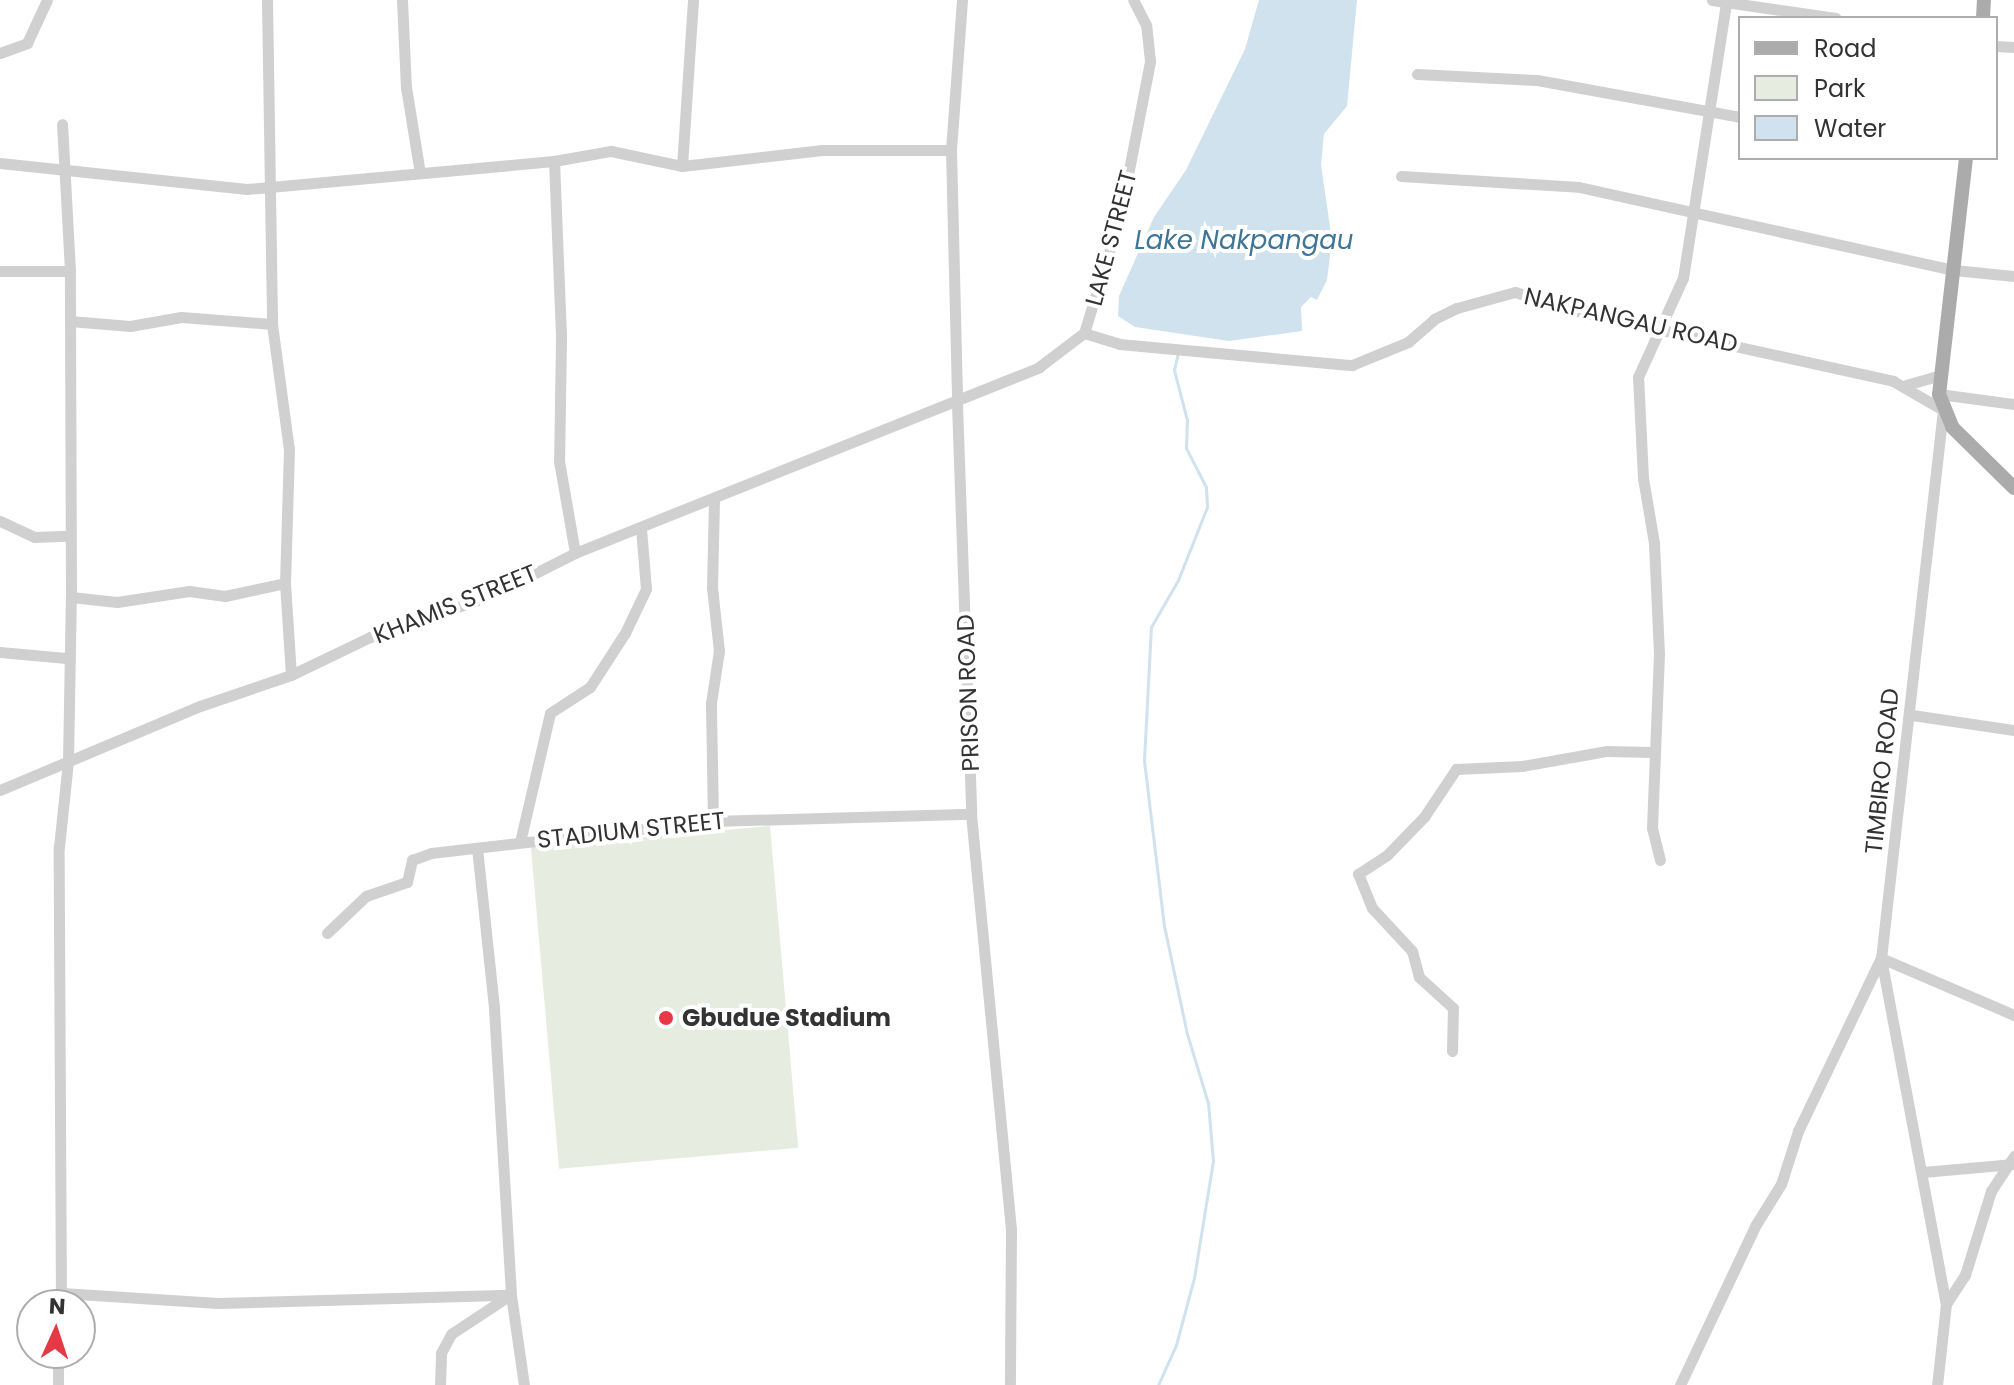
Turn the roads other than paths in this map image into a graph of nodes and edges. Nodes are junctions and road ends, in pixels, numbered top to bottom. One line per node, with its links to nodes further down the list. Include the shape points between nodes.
1 (47, 0): 10 (street, via 27,43)
2 (267, 0): 23 (street)
3 (402, 0): 21 (street, via 406,87)
4 (693, 0): 19 (street)
5 (962, 0): 15 (street, PRISON ROAD)
6 (1133, 0): 32 (street, LAKE STREET, via 1146,25 1150,61 1120,216)
7 (1712, 0): 8 (street)
8 (1726, 2): 9 (street); 12 (street)
9 (1822, 16)
10 (0, 53)
11 (1417, 74): 12 (street, via 1537,80)
12 (1707, 112): 13 (street); 24 (street)
13 (1738, 117)
14 (62, 124): 20 (street)
15 (951, 150): 19 (street, via 822,150); 36 (street, PRISON ROAD)
16 (1966, 160): 25 (main road, TIMBIRO ROAD)
17 (554, 161): 19 (street, via 611,151); 21 (street); 44 (street, via 561,339 559,461)
18 (0, 163): 20 (street)
19 (682, 166)
20 (65, 173): 23 (street, via 247,189); 27 (street)
21 (420, 173): 23 (street)
22 (1401, 176): 24 (street, via 1579,187)
23 (271, 186): 30 (street)
24 (1695, 216): 25 (street, via 1755,224); 31 (street, via 1683,278)
25 (1954, 270): 28 (street); 33 (main road, TIMBIRO ROAD)
26 (0, 271): 27 (street)
27 (70, 271): 29 (street)
28 (2014, 276)
29 (70, 321): 30 (street, via 130,326 181,317); 43 (street)
30 (272, 324): 45 (street, via 289,449)
31 (1664, 327): 32 (street, NAKPANGAU ROAD, via 1571,310 1515,292 1457,308 1434,319 1408,342 1352,365 1119,344); 34 (street, NAKPANGAU ROAD); 52 (street, via 1638,377 1659,654)
32 (1084, 333): 36 (street, LAKE STREET, via 1039,367)
33 (1941, 375): 34 (street, NAKPANGAU ROAD); 35 (main road, TIMBIRO ROAD)
34 (1906, 385): 38 (street, NAKPANGAU ROAD)
35 (1939, 394): 37 (street); 38 (main road, TIMBIRO ROAD)
36 (957, 404): 40 (street, KHAMIS STREET); 55 (street, PRISON ROAD)
37 (2014, 404)
38 (1943, 410): 39 (main road, via 1952,427); 50 (street, TIMBIRO ROAD, via 1917,616)
39 (2014, 488)
40 (714, 500): 42 (street, KHAMIS STREET); 56 (street, via 712,588 719,651 711,703)
41 (0, 521): 43 (street, via 34,537)
42 (641, 528): 44 (street, KHAMIS STREET); 57 (street, via 646,589 590,687 550,713)
43 (68, 536): 46 (street)
44 (575, 553): 49 (street, KHAMIS STREET, via 512,587 370,637)
45 (285, 583): 46 (street, via 225,596 189,591 117,602); 49 (street)
46 (71, 597): 48 (street)
47 (0, 652): 48 (street)
48 (66, 658): 53 (street)
49 (291, 675): 53 (street, KHAMIS STREET, via 200,706)
50 (1912, 715): 51 (street); 61 (street, TIMBIRO ROAD)
51 (2014, 730)
52 (1652, 752): 59 (street, via 1652,828); 63 (street, via 1606,751 1522,766 1456,769 1424,817 1387,855 1358,874 1372,908 1412,951 1419,977 1453,1008)
53 (68, 762): 54 (street, KHAMIS STREET); 66 (street, via 59,847 57,1212)
54 (0, 790)
55 (971, 814): 56 (street, STADIUM STREET); 72 (street, PRISON ROAD, via 1011,1229)
56 (713, 821): 57 (street, STADIUM STREET)
57 (520, 842): 58 (street, STADIUM STREET)
58 (477, 848): 60 (street, STADIUM STREET, via 412,860 407,882 366,896); 67 (street, via 494,1008)
59 (1660, 860)
60 (327, 933)
61 (1881, 958): 62 (street); 65 (street, TIMBIRO ROAD); 73 (street, via 1798,1131 1781,1184 1755,1226)
62 (2014, 1015)
63 (1452, 1051)
64 (2012, 1161): 65 (street); 69 (street, via 1991,1191 1965,1275)
65 (1923, 1172): 69 (street, TIMBIRO ROAD)
66 (61, 1289)
67 (511, 1295): 68 (street, via 218,1303); 70 (street, via 451,1334 441,1353); 71 (street)
68 (96, 1300)
69 (1946, 1304): 74 (street, TIMBIRO ROAD)
70 (440, 1385)
71 (524, 1385)
72 (1010, 1385)
73 (1680, 1385)
74 (1937, 1385)

